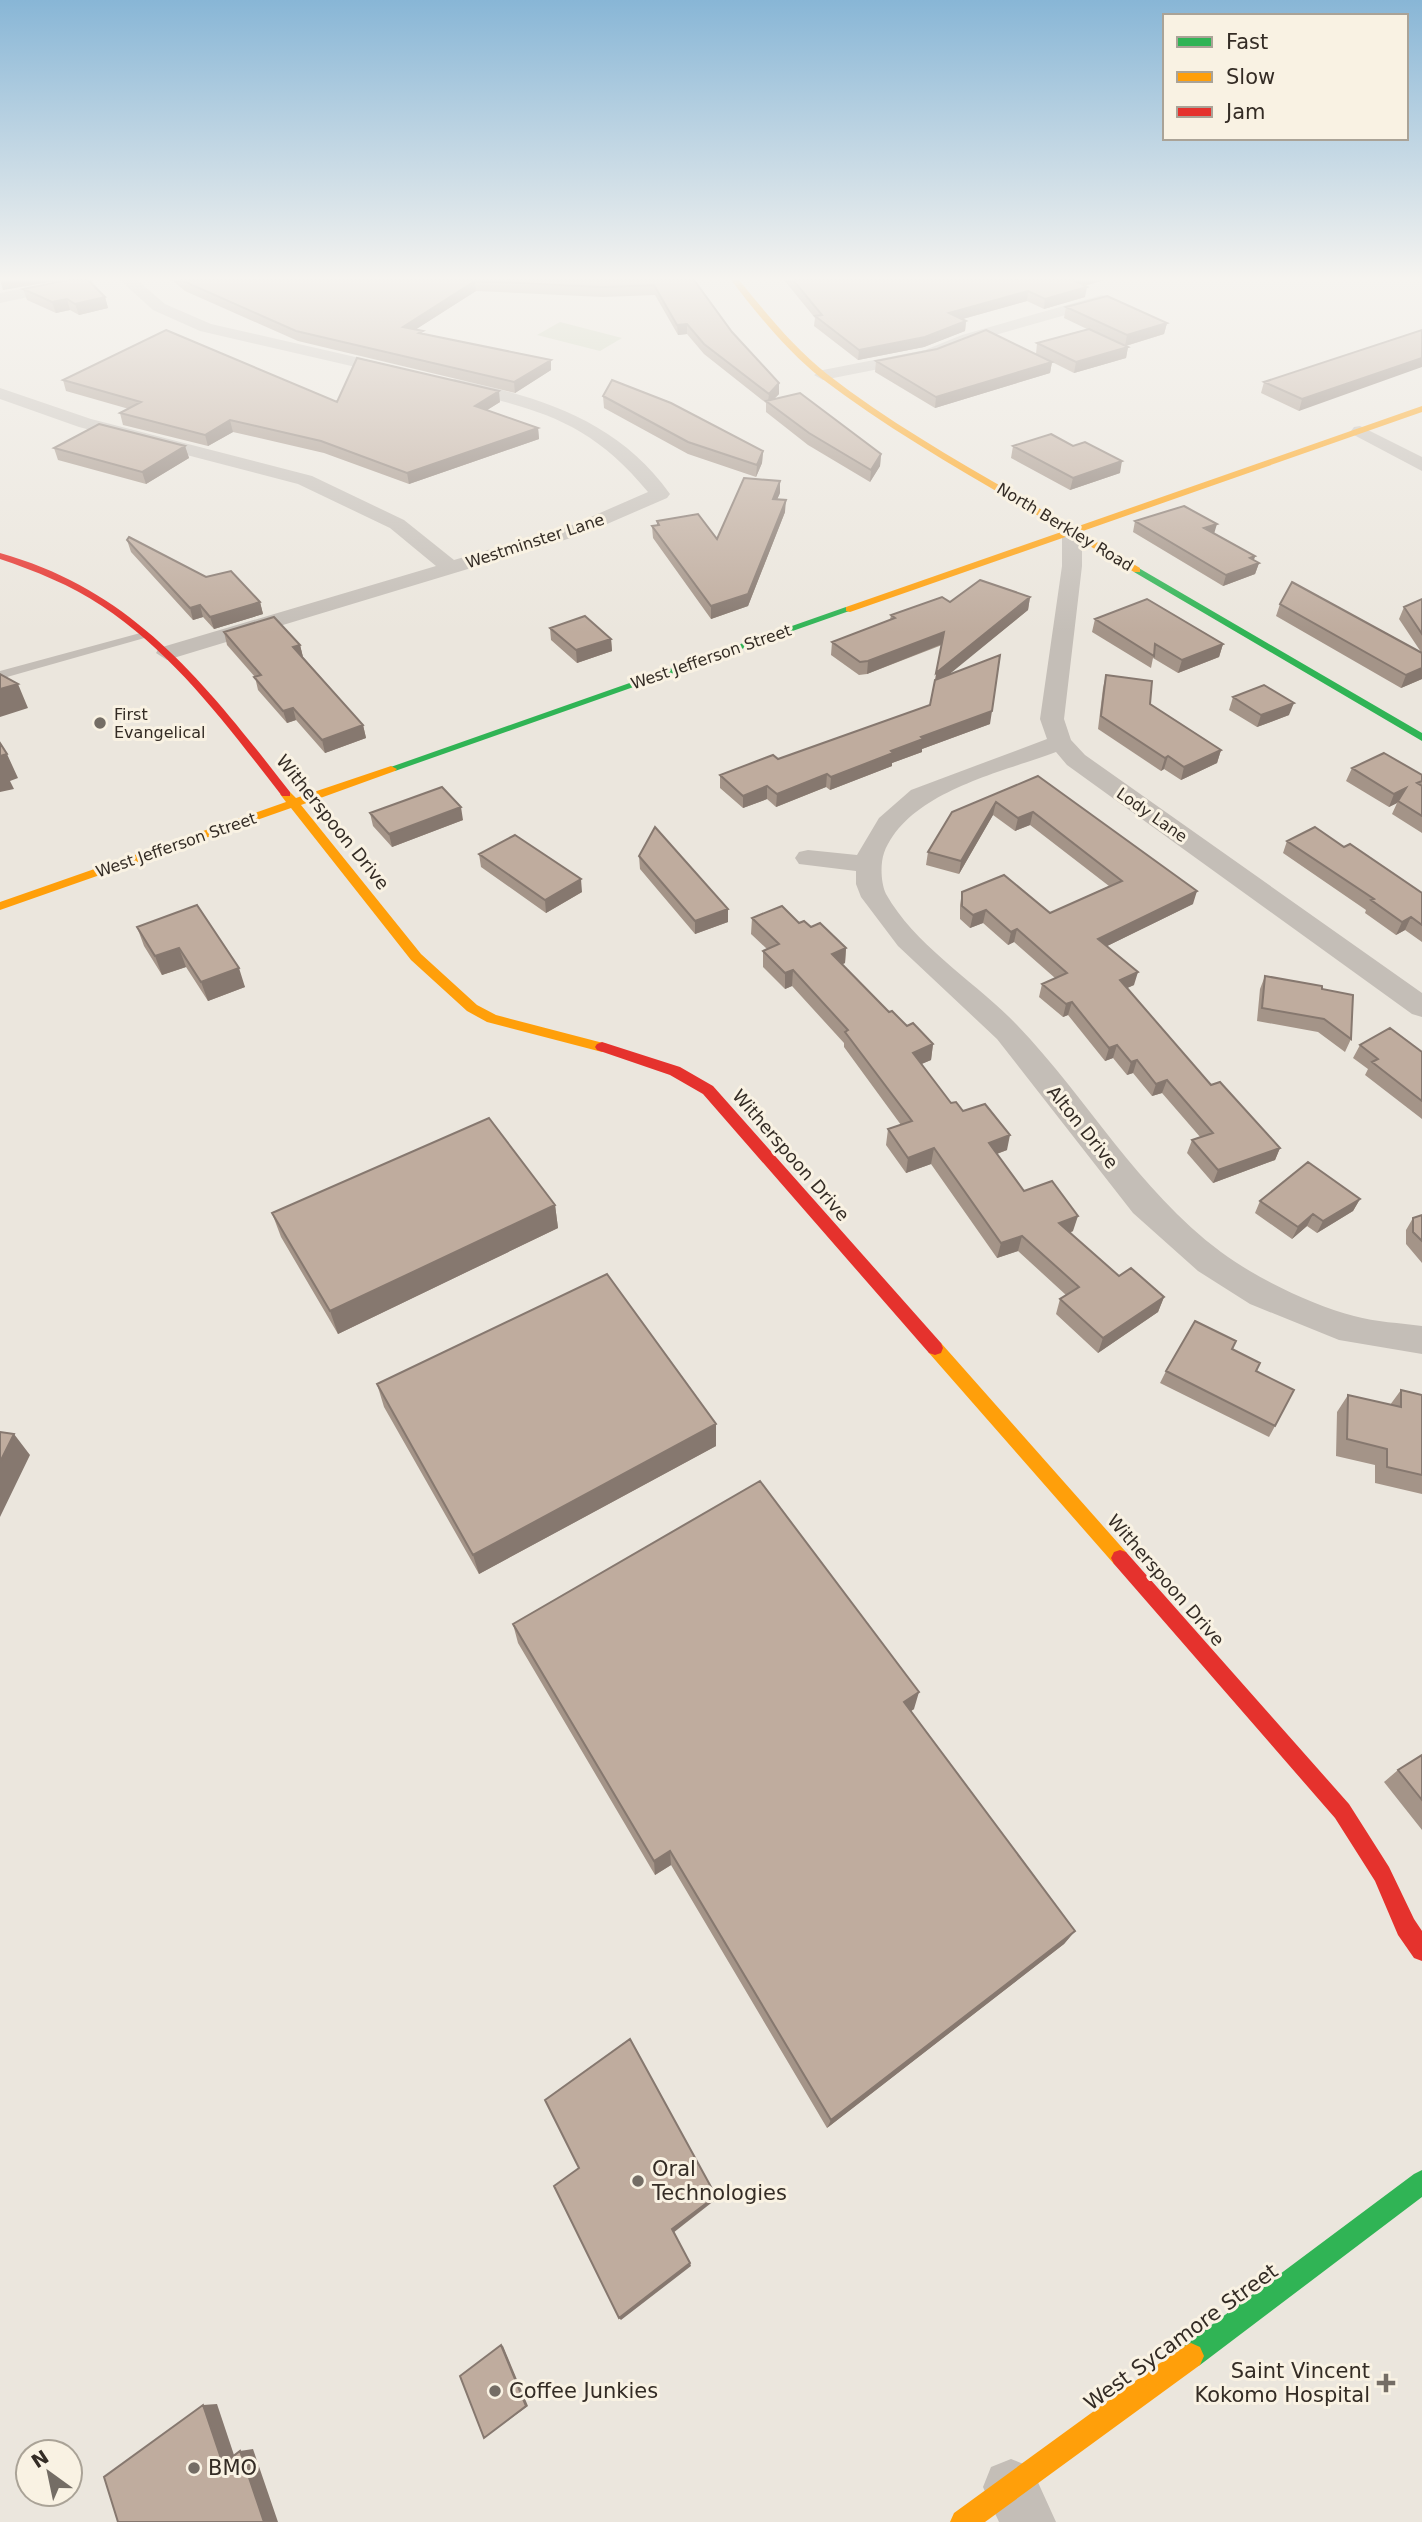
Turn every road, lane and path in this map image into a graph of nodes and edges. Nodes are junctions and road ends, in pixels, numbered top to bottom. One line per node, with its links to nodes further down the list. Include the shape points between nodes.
1 (13, 398): 9 (street, via 85,423 305,480 397,524)
2 (508, 398): 9 (street, Westminster Lane, via 599,434 660,494 577,530)
3 (856, 398): 7 (street, North Berkley Road)
4 (1422, 409): 5 (street, West Jefferson Street)
5 (1360, 431): 6 (street); 7 (street, West Jefferson Street)
6 (1422, 465)
7 (1072, 531): 13 (street, North Berkley Road); 14 (street, via 1072,566 1052,719); 15 (street, West Jefferson Street)
8 (0, 556): 10 (street, Witherspoon Drive, via 33,567 106,604)
9 (452, 568): 11 (street, Westminster Lane)
10 (145, 635): 11 (street, Witherspoon Drive); 12 (lane)
11 (167, 653): 15 (street, Witherspoon Drive)
12 (0, 675)
13 (1422, 738)
14 (1060, 742): 17 (street, via 920,795 888,823); 19 (street, Lody Lane, via 1076,760)
15 (293, 803): 18 (street, West Jefferson Street); 21 (street, Witherspoon Drive, via 416,957 472,1008 492,1019 647,1061 708,1090 1342,1811)
16 (808, 858): 17 (street)
17 (869, 864): 20 (street, Alton Drive, via 874,897 908,940 1006,1031 1144,1204 1210,1262 1262,1294 1351,1330)
18 (0, 906)
19 (1422, 1007)
20 (1422, 1340)
21 (1422, 1950)
22 (1422, 2182): 23 (street, West Sycamore Street, via 1279,2291)
23 (1019, 2505): 24 (street, West Sycamore Street)
24 (963, 2522)

